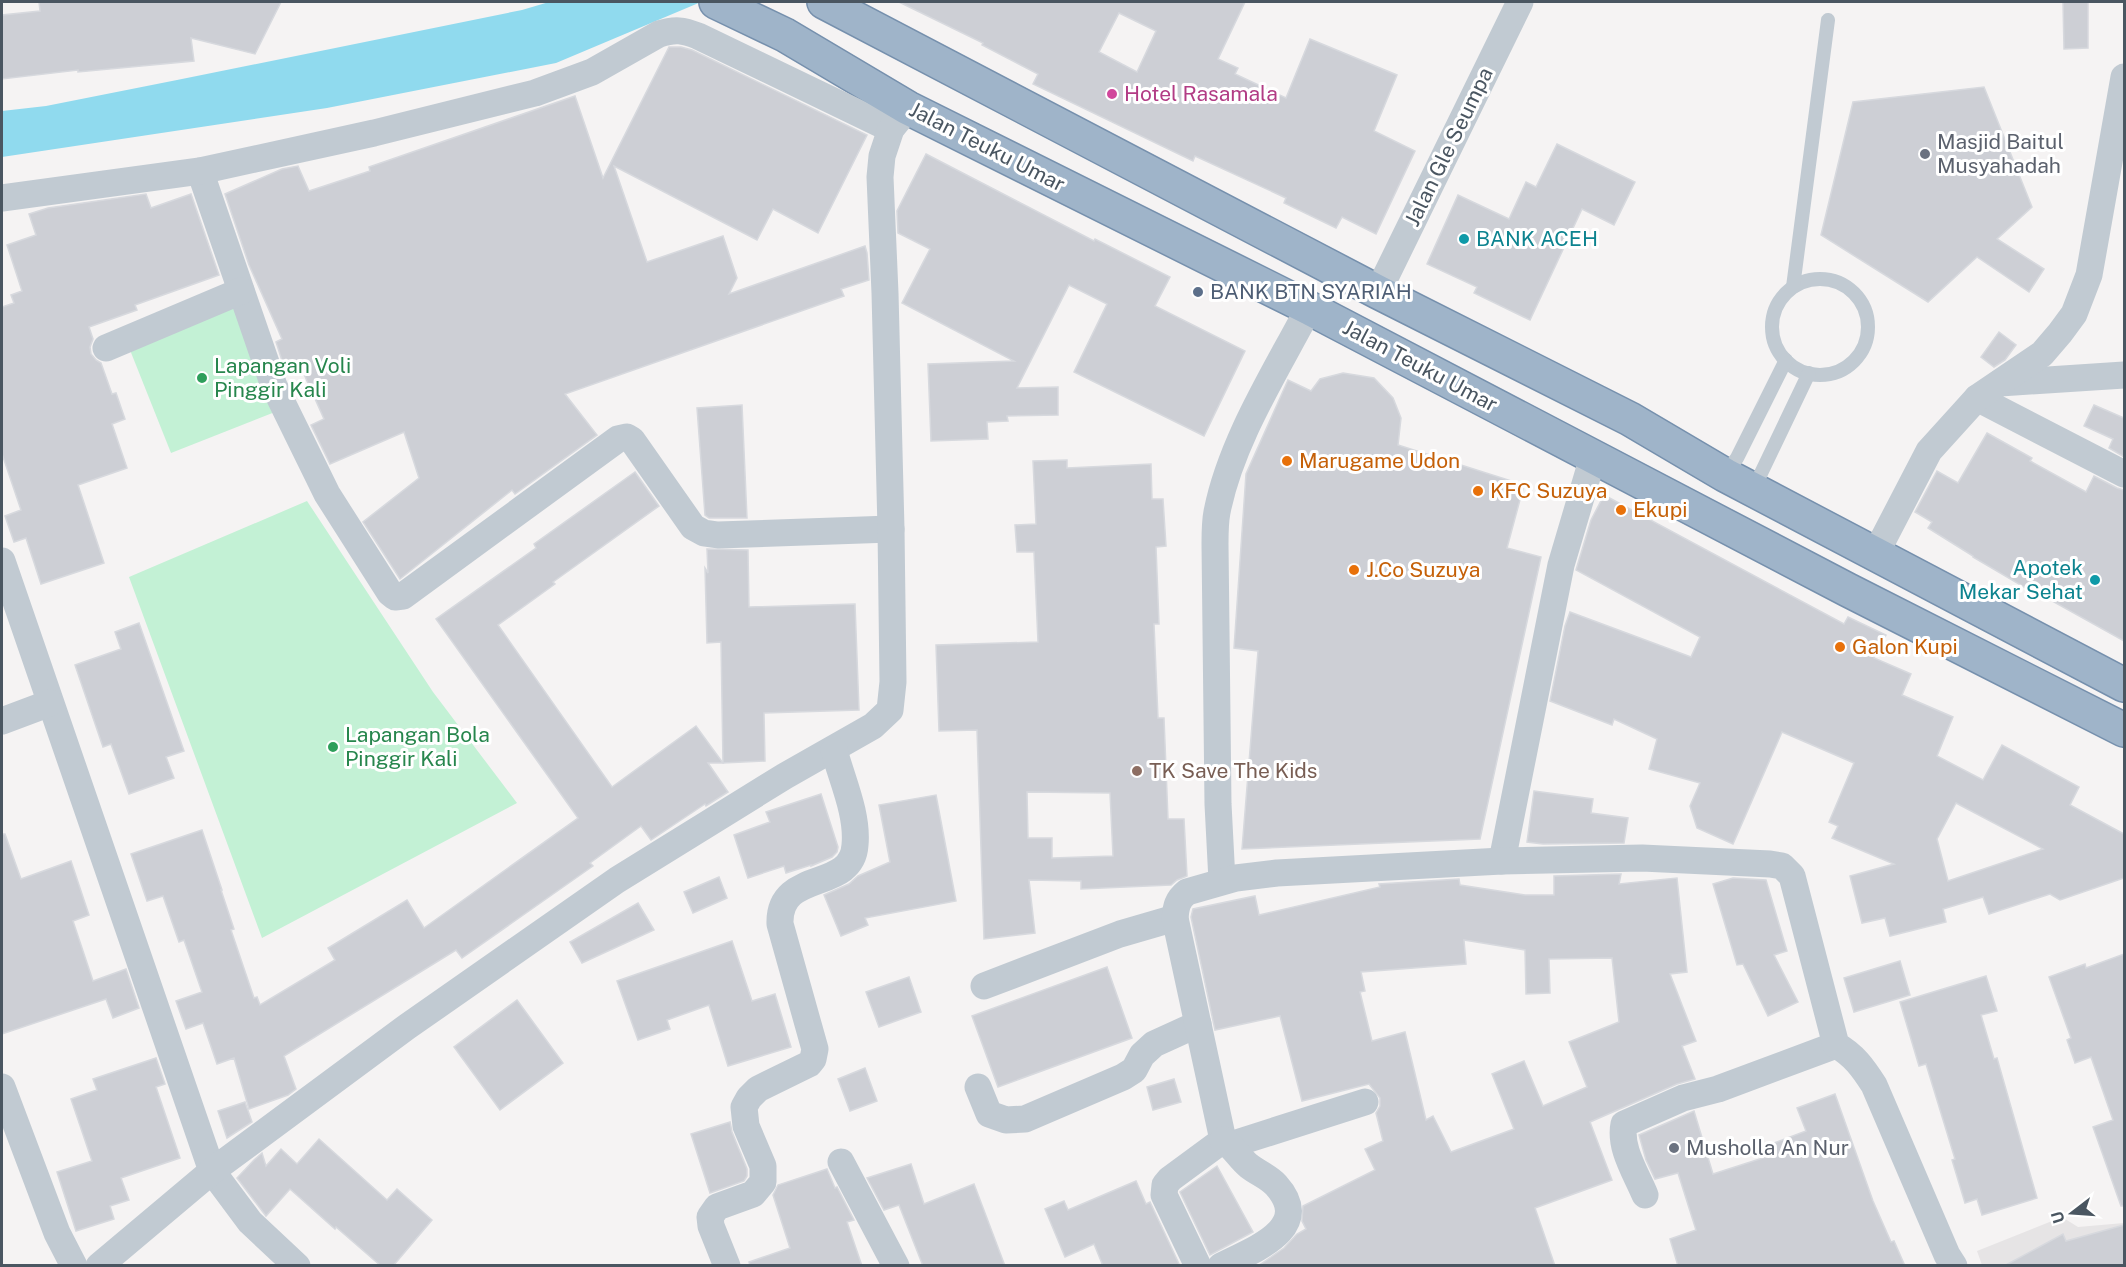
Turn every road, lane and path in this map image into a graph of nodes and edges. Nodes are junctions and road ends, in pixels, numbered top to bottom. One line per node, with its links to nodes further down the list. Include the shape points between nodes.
1 (716, 2): 6 (highway, Jalan Teuku Umar, via 785,35)
2 (824, 2): 11 (highway)
3 (1520, 2): 11 (street, Jalan Gle Seumpa)
4 (1828, 20): 9 (lane)
5 (2124, 86): 17 (street, via 2082,296 2067,324 2042,354)
6 (900, 118): 7 (street, via 698,36 671,30 592,72 535,93); 12 (highway, Jalan Teuku Umar); 23 (street, via 882,156 880,177)
7 (200, 171): 8 (street); 10 (street)
8 (2, 198)
9 (1793, 287): 14 (lane, via 1776,308 1773,322 1773,335); 15 (lane, via 1818,278 1832,280 1855,294 1868,318 1865,345 1858,357 1836,372)
10 (241, 291): 13 (street); 23 (street, via 274,386 327,494 395,597 403,596 618,439 627,437 693,527 704,533)
11 (1378, 292): 21 (highway, via 1644,427)
12 (1309, 308): 19 (highway, Jalan Teuku Umar); 32 (street, via 1244,434 1217,513)
13 (106, 348)
14 (1786, 360): 15 (lane); 21 (lane)
15 (1809, 373): 22 (lane)
16 (2124, 375): 17 (street)
17 (2000, 383): 18 (street)
18 (1977, 398): 20 (street); 24 (street, via 1929,451)
19 (1593, 457): 29 (highway, Jalan Teuku Umar); 31 (street, via 1561,566)
20 (2124, 474)
21 (1725, 475): 22 (highway)
22 (1753, 490): 24 (highway)
23 (891, 529): 30 (street, via 890,710 873,726)
24 (1876, 553): 26 (highway)
25 (2, 561): 27 (street)
26 (2124, 685)
27 (50, 703): 28 (street); 42 (street)
28 (2, 721)
29 (2124, 730)
30 (834, 750): 42 (street, via 617,880 408,1026); 47 (street, via 853,817 853,856 846,868 786,898 779,915 815,1049 813,1059 758,1089 744,1107 746,1126 763,1166 763,1182 753,1194 717,1207 710,1217)
31 (1502, 861): 32 (street, via 1277,873); 36 (street, via 1642,858 1782,866 1791,876)
32 (1222, 881): 33 (street, via 1187,892 1177,904)
33 (1175, 918): 34 (street, via 1120,934); 35 (street)
34 (984, 986)
35 (1198, 1024): 37 (street, via 1154,1044 1134,1070 1123,1077 1025,1119 1005,1120 989,1114); 40 (street)
36 (1836, 1045): 43 (street, via 1683,1098 1624,1124 1624,1146); 51 (street, via 1860,1063 1874,1084)
37 (978, 1087)
38 (2, 1088): 44 (street, via 57,1233)
39 (1365, 1102): 40 (street)
40 (1226, 1143): 49 (street, via 1165,1185 1164,1195); 50 (street, via 1248,1165 1275,1182 1286,1197 1289,1210 1281,1231)
41 (841, 1162): 48 (street)
42 (212, 1171): 45 (street); 46 (street, via 250,1222)
43 (1645, 1195)
44 (74, 1266)
45 (99, 1266)
46 (297, 1266)
47 (727, 1266)
48 (896, 1266)
49 (1198, 1266)
50 (1221, 1266)
51 (1954, 1266)

